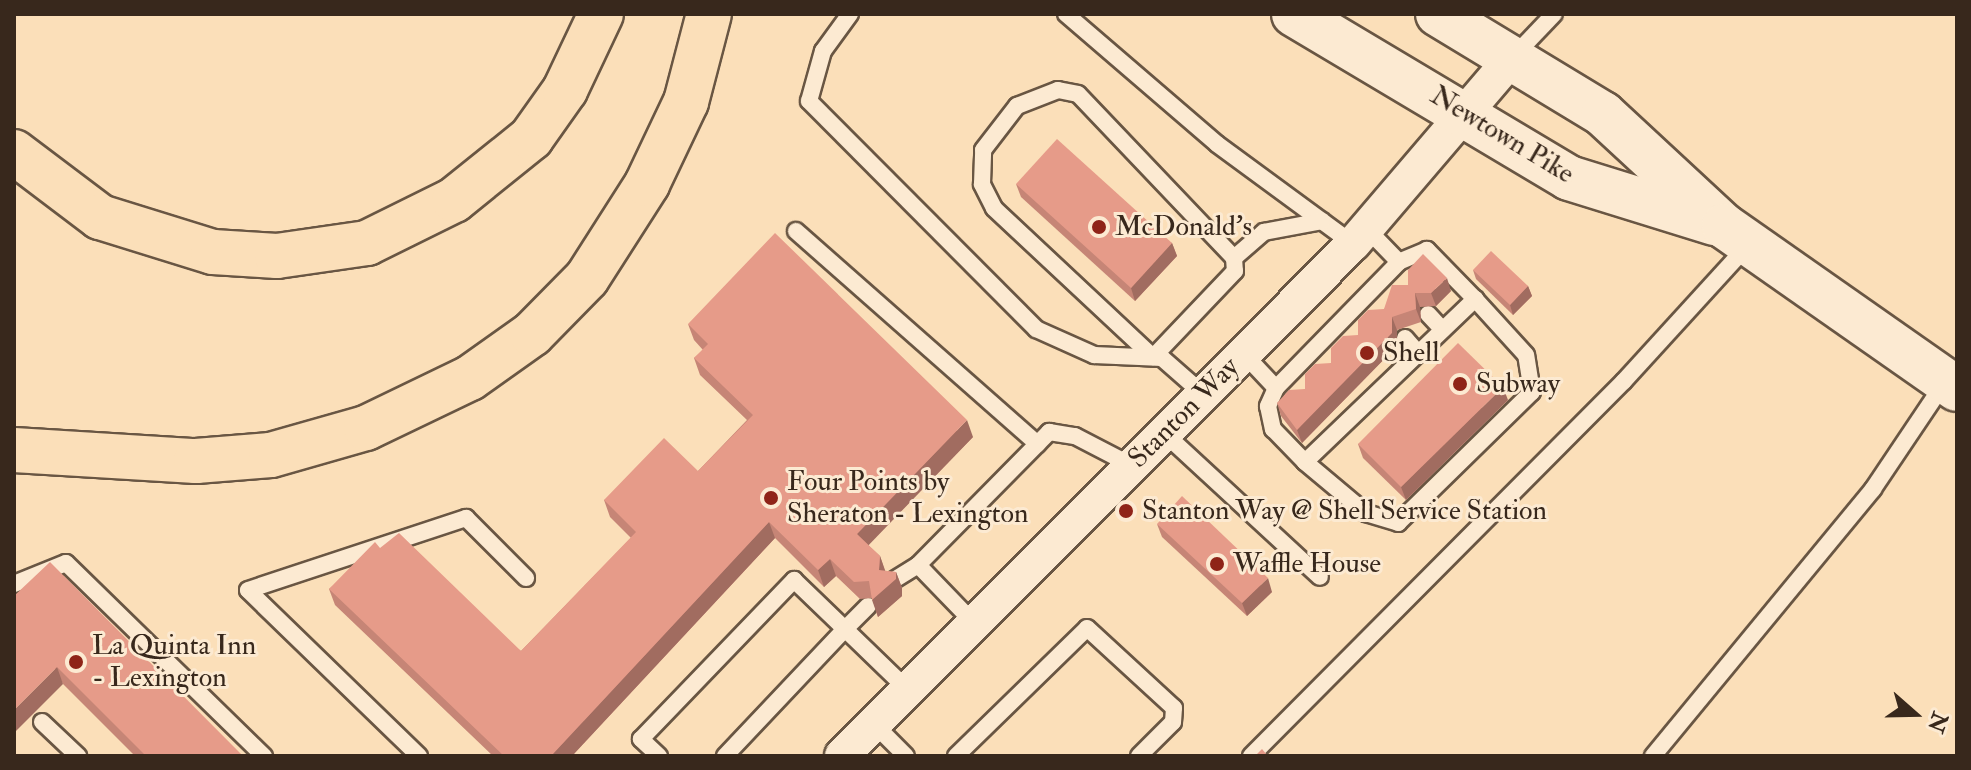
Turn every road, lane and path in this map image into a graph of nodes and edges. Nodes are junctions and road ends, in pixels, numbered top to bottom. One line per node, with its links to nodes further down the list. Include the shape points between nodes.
1 (601, 14): 10 (highway, via 565,90 531,138 454,200 367,243 277,256 213,252 100,217)
2 (709, 14): 41 (highway, via 686,102 647,184 587,278 532,334 470,378 366,428 271,455 196,461)
3 (850, 14): 29 (lane, via 823,51 809,101 1036,329 1094,355)
4 (1066, 14): 11 (lane, via 1217,144)
5 (1294, 14): 9 (main road, Newtown Pike)
6 (1438, 14): 8 (main road, Newtown Pike)
7 (1554, 14): 8 (lane)
8 (1512, 58): 9 (street, Stanton Way); 13 (main road, Newtown Pike, via 1603,114)
9 (1468, 116): 13 (main road, Newtown Pike, via 1569,178); 14 (street, Stanton Way)
10 (14, 152)
11 (1322, 221): 14 (lane); 15 (lane, via 1264,232)
12 (796, 231): 40 (lane)
13 (1736, 235): 34 (main road, Newtown Pike); 64 (lane, via 1624,381)
14 (1360, 237): 16 (lane); 27 (street, Stanton Way)
15 (1234, 258): 29 (lane, via 1235,271); 29 (lane, via 1078,94 1058,90 1017,106 981,158 982,184 994,208)
16 (1393, 267): 17 (lane); 18 (lane); 19 (lane, via 1427,250)
17 (1405, 291)
18 (1364, 297): 21 (lane); 22 (lane)
19 (1475, 299): 23 (lane); 42 (lane, via 1526,355 1532,392 1398,523 1366,513)
20 (1428, 314): 23 (lane)
21 (1381, 315)
22 (1338, 324): 25 (lane); 26 (lane)
23 (1442, 329): 28 (lane)
24 (1405, 338): 28 (lane)
25 (1355, 341)
26 (1311, 352): 31 (lane); 33 (lane)
27 (1243, 353): 33 (lane); 36 (street, Stanton Way)
28 (1418, 353): 32 (lane)
29 (1153, 357): 36 (lane)
30 (1379, 364): 32 (lane)
31 (1328, 369)
32 (1392, 378): 38 (lane)
33 (1281, 383): 37 (lane); 42 (lane, via 1268,406 1273,429)
34 (1951, 384): 65 (lane, via 1873,489)
35 (1351, 393): 38 (lane)
36 (1203, 394): 39 (street, Stanton Way)
37 (1302, 395)
38 (1363, 406): 42 (lane, via 1331,425)
39 (1164, 433): 43 (street, Stanton Way); 45 (lane)
40 (1038, 444): 43 (lane, via 1049,432 1075,436); 44 (lane)
41 (14, 450)
42 (1305, 462)
43 (1131, 465): 50 (street, Stanton Way)
44 (918, 565): 47 (lane); 50 (lane)
45 (1320, 577)
46 (526, 578): 57 (lane, via 466,518 248,590)
47 (894, 580)
48 (14, 584): 56 (lane, via 66,563)
49 (868, 606): 51 (lane)
50 (973, 622): 52 (street, Stanton Way)
51 (845, 629): 52 (lane); 58 (lane, via 794,580 641,739); 59 (lane)
52 (907, 689): 54 (street, Stanton Way)
53 (42, 722): 55 (lane)
54 (874, 724): 60 (street, Stanton Way); 61 (lane)
55 (78, 756)
56 (264, 756)
57 (419, 756)
58 (659, 756)
59 (725, 756)
60 (842, 756)
61 (906, 756)
62 (956, 756): 63 (lane, via 1087,628 1174,708 1173,722)
63 (1139, 756)
64 (1251, 756)
65 (1653, 756)

